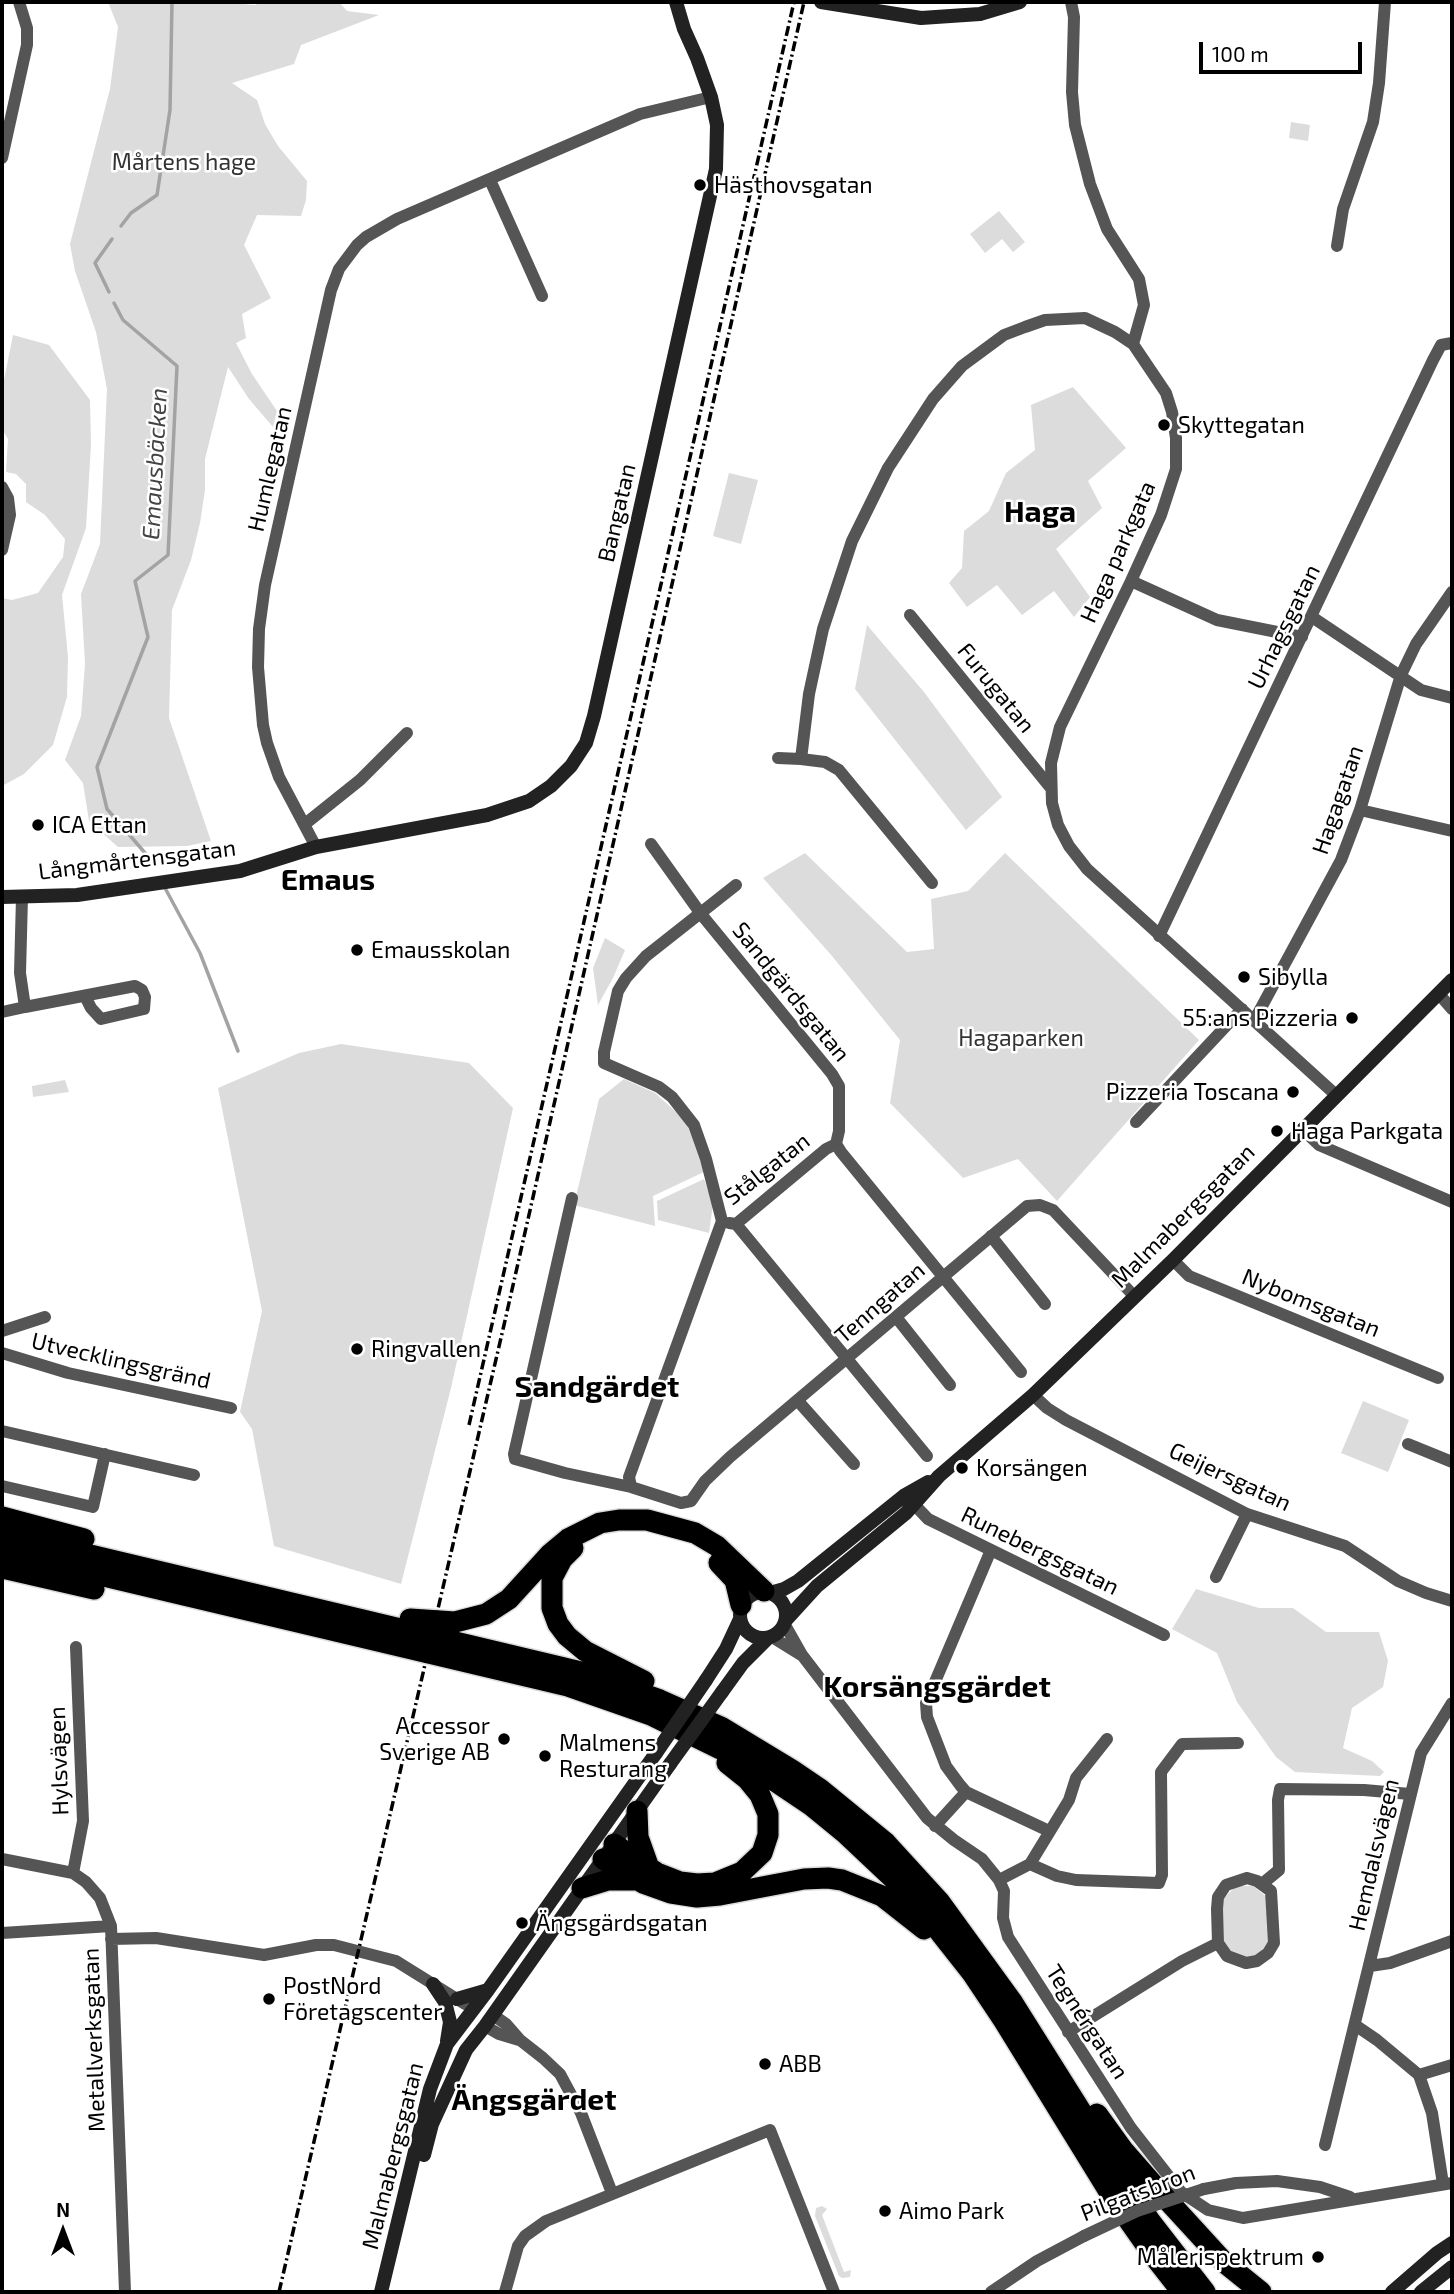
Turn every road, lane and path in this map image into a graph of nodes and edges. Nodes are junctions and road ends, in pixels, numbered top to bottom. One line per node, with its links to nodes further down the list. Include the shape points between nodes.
1 (19, 2): 8 (street, via 27,45)
2 (676, 2): 7 (main road, Bangatan)
3 (821, 2): 4 (main road, via 921,18 980,14)
4 (1020, 2)
5 (1072, 2): 14 (street, via 1075,125 1107,229 1139,279 1144,305)
6 (1385, 2): 11 (street, via 1373,122 1343,209)
7 (711, 96): 10 (street, Humlegatan, via 640,114); 32 (main road, Bangatan, via 717,153 707,214 586,743 551,786 509,810)
8 (6, 118): 9 (street)
9 (2, 158)
10 (490, 180): 12 (street); 29 (street, Humlegatan, via 366,237 344,262 331,290 265,585 258,667 265,734 279,777)
11 (1338, 246)
12 (542, 296)
13 (1452, 343): 20 (street, Urhagsgatan, via 1441,345 1433,360)
14 (1133, 344): 17 (street, Haga parkgata, via 1166,393 1177,456 1172,486); 26 (street, Haga parkgata, via 1085,318 1045,320 1004,335 982,350 933,399 888,468 852,541 823,629)
15 (2, 487): 16 (street, via 10,515)
16 (2, 550)
17 (1131, 581): 21 (street, via 1217,620); 27 (street, Haga parkgata, via 1060,727)
18 (1452, 592): 22 (street, Hagagatan)
19 (910, 615): 27 (street, Furugatan)
20 (1312, 617): 21 (street, Urhagsgatan); 22 (street)
21 (1302, 637): 38 (street, Urhagsgatan)
22 (1401, 674): 23 (street, via 1421,690); 28 (street, Hagagatan)
23 (1452, 698)
24 (407, 733): 29 (street, via 360,780)
25 (778, 758): 26 (street)
26 (801, 759): 33 (street, via 825,762 839,770)
27 (1050, 787): 38 (street, Haga parkgata, via 1058,825 1069,846 1087,869)
28 (1360, 810): 30 (street); 46 (street, Hagagatan, via 1336,870)
29 (305, 824): 32 (street, Humlegatan)
30 (1452, 831)
31 (651, 844): 37 (street, Sandgärdsgatan)
32 (316, 847): 36 (main road, Långmårtensgatan, via 240,871 77,895)
33 (932, 883)
34 (736, 885): 37 (street)
35 (2, 897): 36 (main road, Långmårtensgatan)
36 (22, 897): 42 (street, via 20,973)
37 (701, 914): 50 (street, Sandgärdsgatan, via 832,1074 839,1086); 53 (street, via 646,956 626,978 618,992 604,1063 659,1087 694,1125)
38 (1159, 936): 43 (street, Haga parkgata)
39 (1452, 980): 40 (main road, Malmabergsgatan)
40 (1439, 994): 44 (street); 47 (main road, Malmabergsgatan)
41 (85, 996): 42 (street)
42 (25, 1007): 45 (street)
43 (1242, 1009): 46 (street, Haga parkgata); 48 (street)
44 (1452, 1009)
45 (2, 1012)
46 (1255, 1019): 47 (street, Haga parkgata)
47 (1336, 1095): 49 (main road, Malmabergsgatan)
48 (1136, 1122)
49 (1302, 1129): 52 (street, via 1319,1144); 56 (main road, Malmabergsgatan)
50 (836, 1144): 54 (street, Stålgatan); 57 (street)
51 (572, 1198): 79 (street, via 515,1459)
52 (1452, 1202)
53 (722, 1221): 54 (street, Stålgatan); 79 (street, via 629,1477)
54 (736, 1224): 64 (street)
55 (991, 1236): 57 (street, Tenngatan); 58 (street, Tenngatan, via 1027,1206 1053,1210); 59 (street)
56 (1173, 1261): 58 (main road, Malmabergsgatan); 66 (street, Nybomsgatan, via 1189,1276)
57 (942, 1277): 61 (street, Tenngatan); 65 (street)
58 (1135, 1297): 68 (main road, Malmabergsgatan)
59 (1045, 1304)
60 (45, 1317): 62 (street, Utvecklingsgränd)
61 (896, 1317): 64 (street, Tenngatan); 67 (street)
62 (2, 1331)
63 (2, 1353): 70 (street, Utvecklingsgränd, via 68,1373)
64 (847, 1359): 69 (street, Tenngatan); 74 (street)
65 (1021, 1372)
66 (1438, 1378)
67 (950, 1385)
68 (1033, 1395): 80 (main road, Malmabergsgatan); 81 (street, Geijersgatan, via 1066,1419)
69 (798, 1401): 76 (street); 79 (street, Tenngatan, via 730,1457 691,1501 681,1503)
70 (231, 1408)
71 (2, 1431): 73 (street)
72 (1408, 1444): 75 (street)
73 (105, 1454): 77 (street); 78 (street, via 93,1507)
74 (927, 1456)
75 (1452, 1462)
76 (855, 1464)
77 (194, 1475)
78 (2, 1486)
79 (631, 1487)
80 (909, 1500): 84 (street, Runebergsgatan, via 928,1519); 89 (main road, Malmabergsgatan, via 799,1581); 94 (main road, Malmabergsgatan)
81 (1247, 1514): 87 (street); 90 (street, Geijersgatan, via 1345,1546 1398,1581)
82 (2, 1517): 88 (highway, via 208,1573)
83 (2, 1534): 88 (highway)
84 (991, 1550): 95 (street, Runebergsgatan); 104 (street, via 926,1703 946,1766)
85 (2, 1552): 91 (highway)
86 (2, 1568): 91 (highway, via 132,1597)
87 (1216, 1577)
88 (235, 1588): 93 (highway)
89 (767, 1592): 92 (main road, via 755,1593); 93 (highway, via 717,1546 695,1533 647,1520 619,1520 600,1523 568,1539 509,1599 486,1614 455,1622 393,1617); 94 (main road, via 785,1606)
90 (1452, 1601)
91 (217, 1603): 102 (highway, via 568,1686 651,1715)
92 (741, 1612): 96 (main road, via 746,1632); 100 (highway, via 730,1573 698,1548 666,1536 622,1529 577,1544 562,1559 550,1591 558,1624 586,1651 666,1690); 109 (main road, Malmabergsgatan, bridge, via 706,1680)
93 (373, 1621): 100 (highway, via 581,1672)
94 (785, 1623): 96 (main road); 98 (street)
95 (1164, 1635)
96 (770, 1638): 98 (street); 106 (main road, Malmabergsgatan, bridge, via 743,1663)
97 (76, 1647): 112 (street, Hylsvägen, via 83,1821)
98 (802, 1655): 107 (street)
99 (1452, 1703): 105 (street, Hemdalsvägen, via 1421,1753)
100 (671, 1705): 132 (highway, via 721,1727 792,1770 886,1843 926,1884 976,1948)
101 (1107, 1739): 108 (street, via 1076,1777 1069,1800)
102 (711, 1743): 113 (highway, via 717,1756 760,1794 769,1825 762,1853 742,1872 707,1884); 127 (highway, via 812,1806 882,1867 948,1941)
103 (1238, 1743): 111 (street, via 1182,1744 1161,1772 1159,1883 1076,1881)
104 (967, 1792): 107 (street); 108 (street)
105 (1410, 1794): 115 (street, via 1280,1788 1279,1870); 121 (street, Hemdalsvägen)
106 (637, 1811): 109 (main road, Malmabergsgatan); 113 (highway)
107 (935, 1826): 114 (street, via 982,1860)
108 (1049, 1831): 111 (street)
109 (601, 1847): 113 (highway); 116 (main road, Malmabergsgatan); 123 (main road, Malmabergsgatan)
110 (2, 1859): 112 (street)
111 (1030, 1864): 114 (street)
112 (73, 1873): 117 (street, Metallverksgatan, via 100,1898)
113 (643, 1873): 116 (highway); 127 (highway, via 671,1893 697,1897 814,1878 861,1886 919,1924 948,1956 990,2017)
114 (999, 1880): 129 (street, Tegnérgatan, via 1007,1937)
115 (1262, 1884): 120 (street, via 1240,1879 1222,1890 1217,1903); 120 (street, via 1271,1892 1272,1948 1257,1961 1246,1963 1227,1956)
116 (582, 1888): 126 (main road, Malmabergsgatan)
117 (111, 1932): 118 (street); 122 (street, via 264,1955 334,1945 397,1961); 140 (street, Metallverksgatan)
118 (2, 1933)
119 (1452, 1941): 121 (street)
120 (1218, 1943): 129 (street)
121 (1370, 1966): 128 (street, Hemdalsvägen)
122 (433, 1984): 124 (street); 130 (main road, via 445,2002 450,2022)
123 (488, 1990): 124 (main road); 125 (main road, Malmabergsgatan)
124 (457, 1999): 125 (street)
125 (474, 2009): 126 (main road); 130 (main road, Malmabergsgatan)
126 (489, 2020): 136 (street, via 499,2034 520,2040 559,2074 581,2113); 142 (main road, Malmabergsgatan, via 466,2050 432,2124)
127 (1004, 2021): 146 (highway, via 1113,2198)
128 (1355, 2025): 133 (street); 134 (street, Hemdalsvägen)
129 (1068, 2032): 137 (street, Tegnérgatan, via 1131,2128 1181,2192 1198,2204 1243,2218)
130 (447, 2044): 141 (main road, Malmabergsgatan, via 430,2090)
131 (1452, 2065): 133 (street)
132 (1058, 2075): 147 (highway, via 1150,2221); 148 (highway, via 1066,2077 1123,2150 1225,2263)
133 (1419, 2075): 135 (street)
134 (1325, 2145)
135 (1448, 2184): 137 (street, Tegnérgatan)
136 (612, 2193): 143 (street, via 546,2221 525,2236); 144 (street, via 770,2130)
137 (1354, 2198): 145 (street, Pilgatsbron, bridge, via 1277,2181 1204,2189 1137,2211 1084,2236)
138 (1452, 2243): 149 (main road)
139 (1452, 2267): 150 (main road)
140 (125, 2292)
141 (382, 2292)
142 (391, 2292)
143 (505, 2292)
144 (834, 2292)
145 (991, 2292)
146 (1182, 2292)
147 (1205, 2292)
148 (1261, 2292)
149 (1392, 2292)
150 (1421, 2292)

